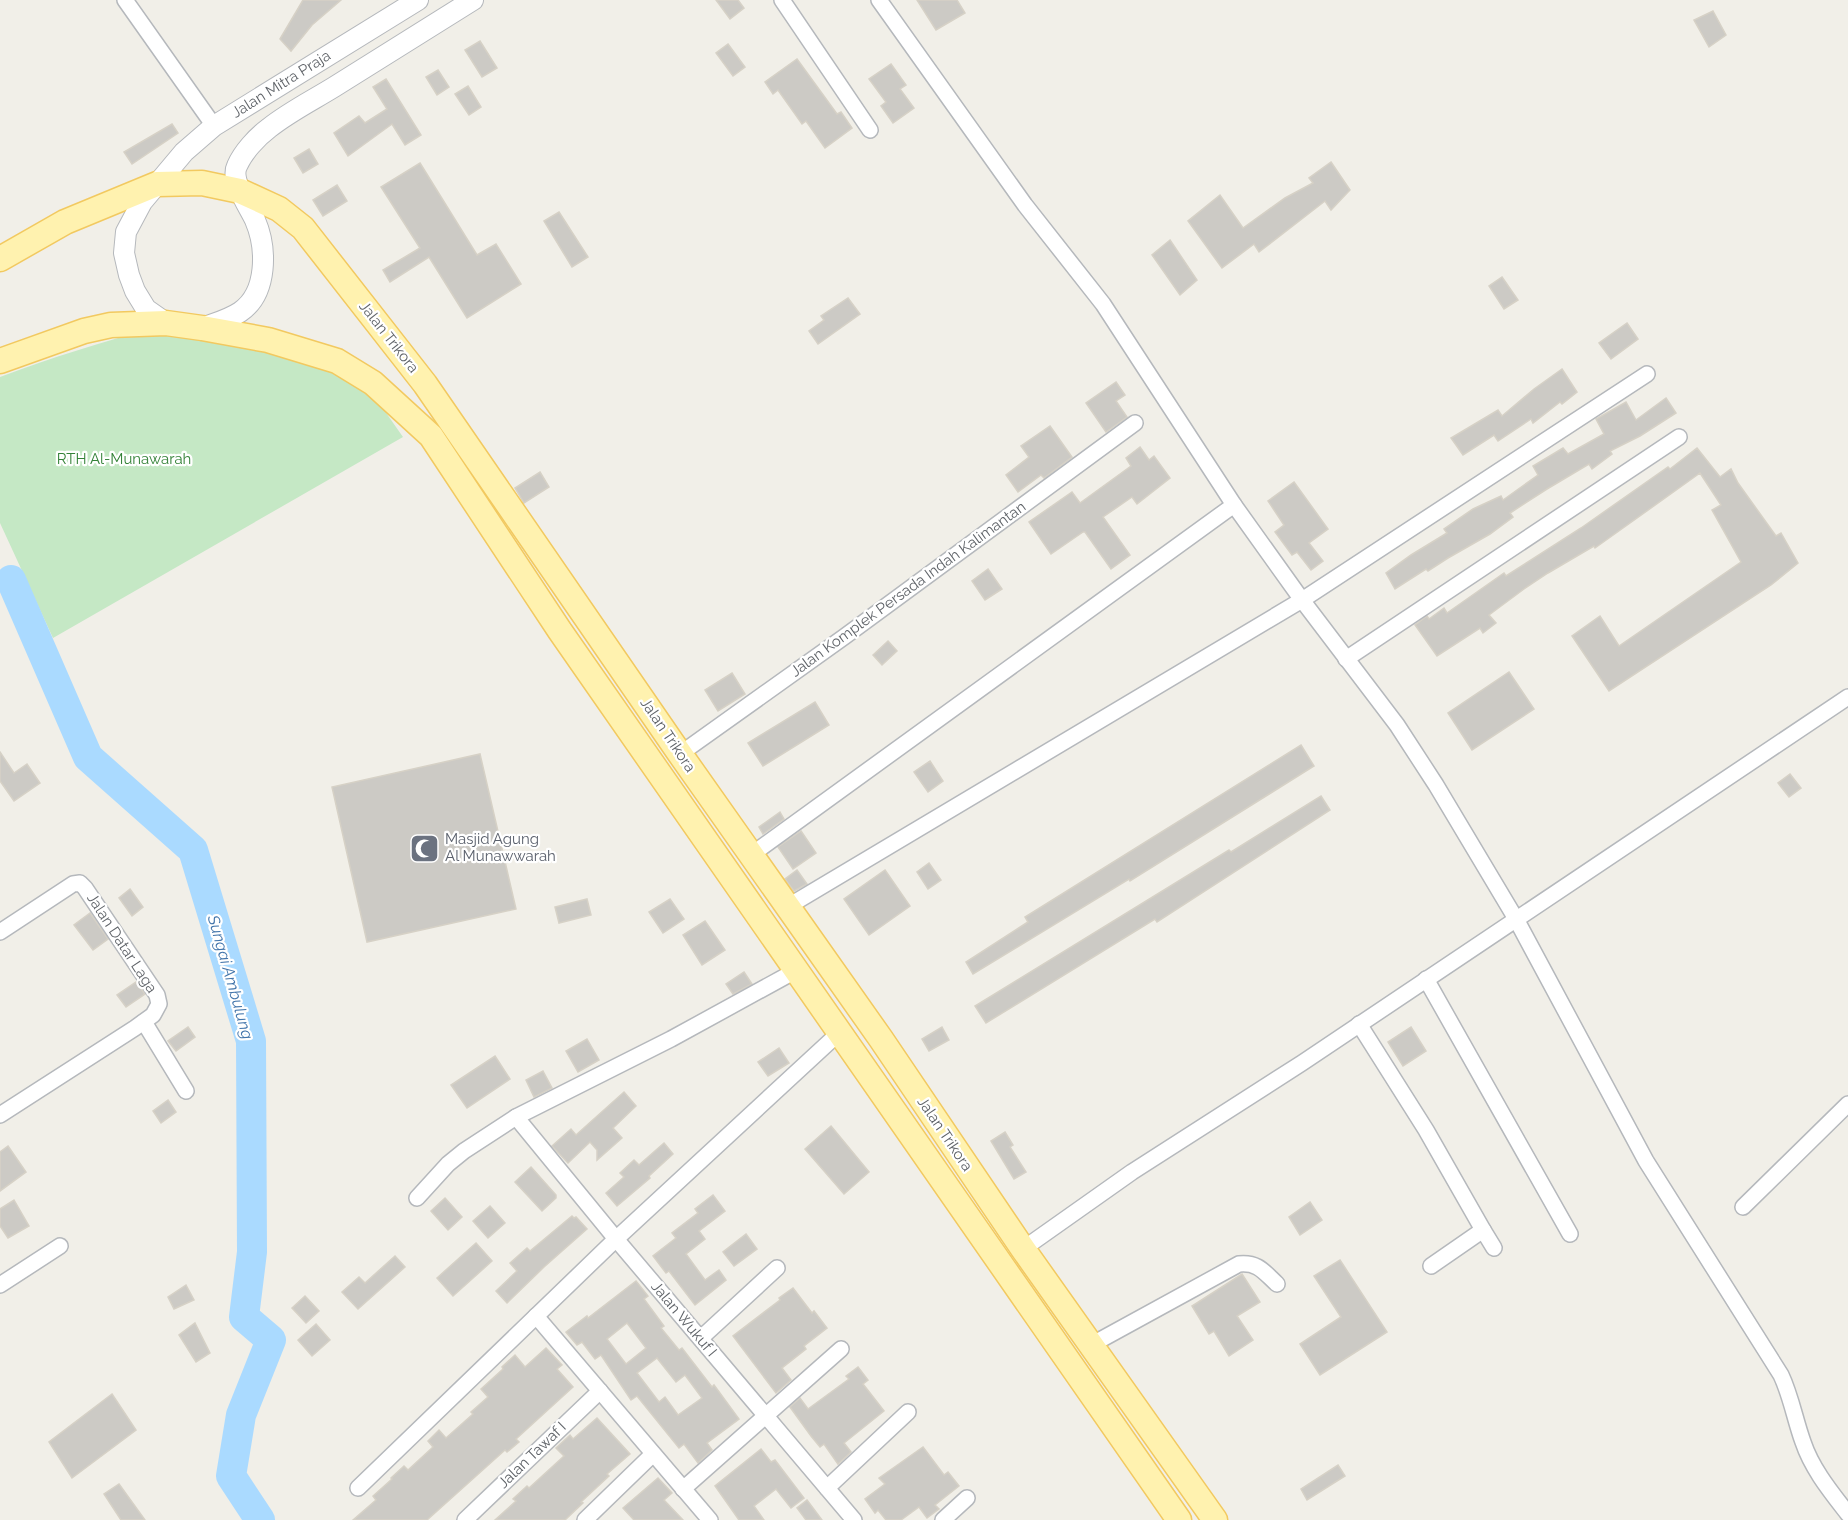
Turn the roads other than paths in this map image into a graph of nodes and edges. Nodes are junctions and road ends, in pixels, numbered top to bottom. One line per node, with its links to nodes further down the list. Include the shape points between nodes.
1 (125, 0): 6 (street)
2 (418, 0): 6 (street, Jalan Mitra Praja)
3 (473, 0): 9 (street, Jalan Mitra Praja, via 268,128 240,158 234,171)
4 (782, 0): 7 (street)
5 (879, 0): 17 (street, via 1025,205 1103,304)
6 (214, 126): 8 (street, Jalan Mitra Praja, via 184,152)
7 (870, 130)
8 (157, 184): 9 (main road, Jalan Trikora, via 202,183); 10 (main road, Jalan Trikora, via 65,222); 11 (street, via 132,218 124,252 135,291 146,309)
9 (240, 191): 12 (street, via 256,223 261,245 259,284 242,311); 19 (main road, Jalan Trikora, via 279,209 303,228 425,384)
10 (0, 259)
11 (166, 323): 12 (main road, Jalan Trikora); 13 (main road, Jalan Trikora, via 111,325 84,331)
12 (202, 328): 20 (main road, Jalan Trikora, via 307,350 337,361 373,383 430,436)
13 (0, 361)
14 (1647, 374): 18 (street)
15 (1135, 423): 23 (street, Jalan Komplek Persada Indah Kalimantan)
16 (1679, 437): 21 (street)
17 (1234, 505): 18 (street); 24 (street)
18 (1302, 600): 21 (street); 25 (street)
19 (585, 616): 20 (main road); 23 (main road, Jalan Trikora)
20 (560, 631): 28 (main road, Jalan Trikora)
21 (1346, 659): 26 (street, via 1404,735)
22 (1848, 698): 26 (street)
23 (680, 754): 24 (main road, Jalan Trikora)
24 (751, 855): 25 (main road, Jalan Trikora)
25 (787, 907): 37 (main road, Jalan Trikora)
26 (1516, 919): 29 (street); 63 (street, via 1646,1161 1781,1375 1803,1445)
27 (0, 932): 30 (street, Jalan Datar Laga, via 73,884 82,884 157,995 159,1005)
28 (797, 970): 32 (main road, Jalan Trikora); 36 (street)
29 (1426, 980): 31 (street); 42 (street)
30 (144, 1022): 33 (street); 35 (street)
31 (1359, 1024): 41 (street); 46 (street, via 1132,1172)
32 (840, 1032): 39 (main road, Jalan Trikora); 43 (street)
33 (186, 1091)
34 (1848, 1104): 40 (street)
35 (0, 1115)
36 (516, 1117): 38 (street, via 448,1164); 43 (street, Jalan Wukuf I)
37 (981, 1188): 39 (main road); 46 (main road, Jalan Trikora)
38 (417, 1198)
39 (960, 1204): 69 (main road, Jalan Trikora)
40 (1743, 1207)
41 (1483, 1230): 45 (street); 47 (street)
42 (1570, 1234)
43 (616, 1239): 51 (street); 52 (street, Jalan Wukuf I)
44 (60, 1246): 50 (street)
45 (1494, 1248)
46 (1023, 1249): 53 (main road, Jalan Trikora)
47 (1431, 1266)
48 (777, 1268): 52 (street)
49 (1277, 1284): 53 (street, via 1259,1267 1239,1264)
50 (0, 1285)
51 (536, 1316): 55 (street); 59 (street)
52 (700, 1338): 57 (street, Jalan Wukuf I)
53 (1091, 1345): 70 (main road, Jalan Trikora)
54 (841, 1349): 57 (street)
55 (600, 1390): 58 (street); 64 (street, Jalan Tawaf I)
56 (908, 1412): 60 (street)
57 (766, 1417): 60 (street, Jalan Wukuf I); 61 (street)
58 (653, 1454): 61 (street); 65 (street)
59 (358, 1488)
60 (827, 1488): 67 (street, Jalan Wukuf I)
61 (683, 1489): 66 (street)
62 (967, 1498): 68 (street)
63 (1848, 1514)
64 (465, 1520)
65 (585, 1520)
66 (710, 1520)
67 (854, 1520)
68 (943, 1520)
69 (1179, 1520)
70 (1215, 1520)

